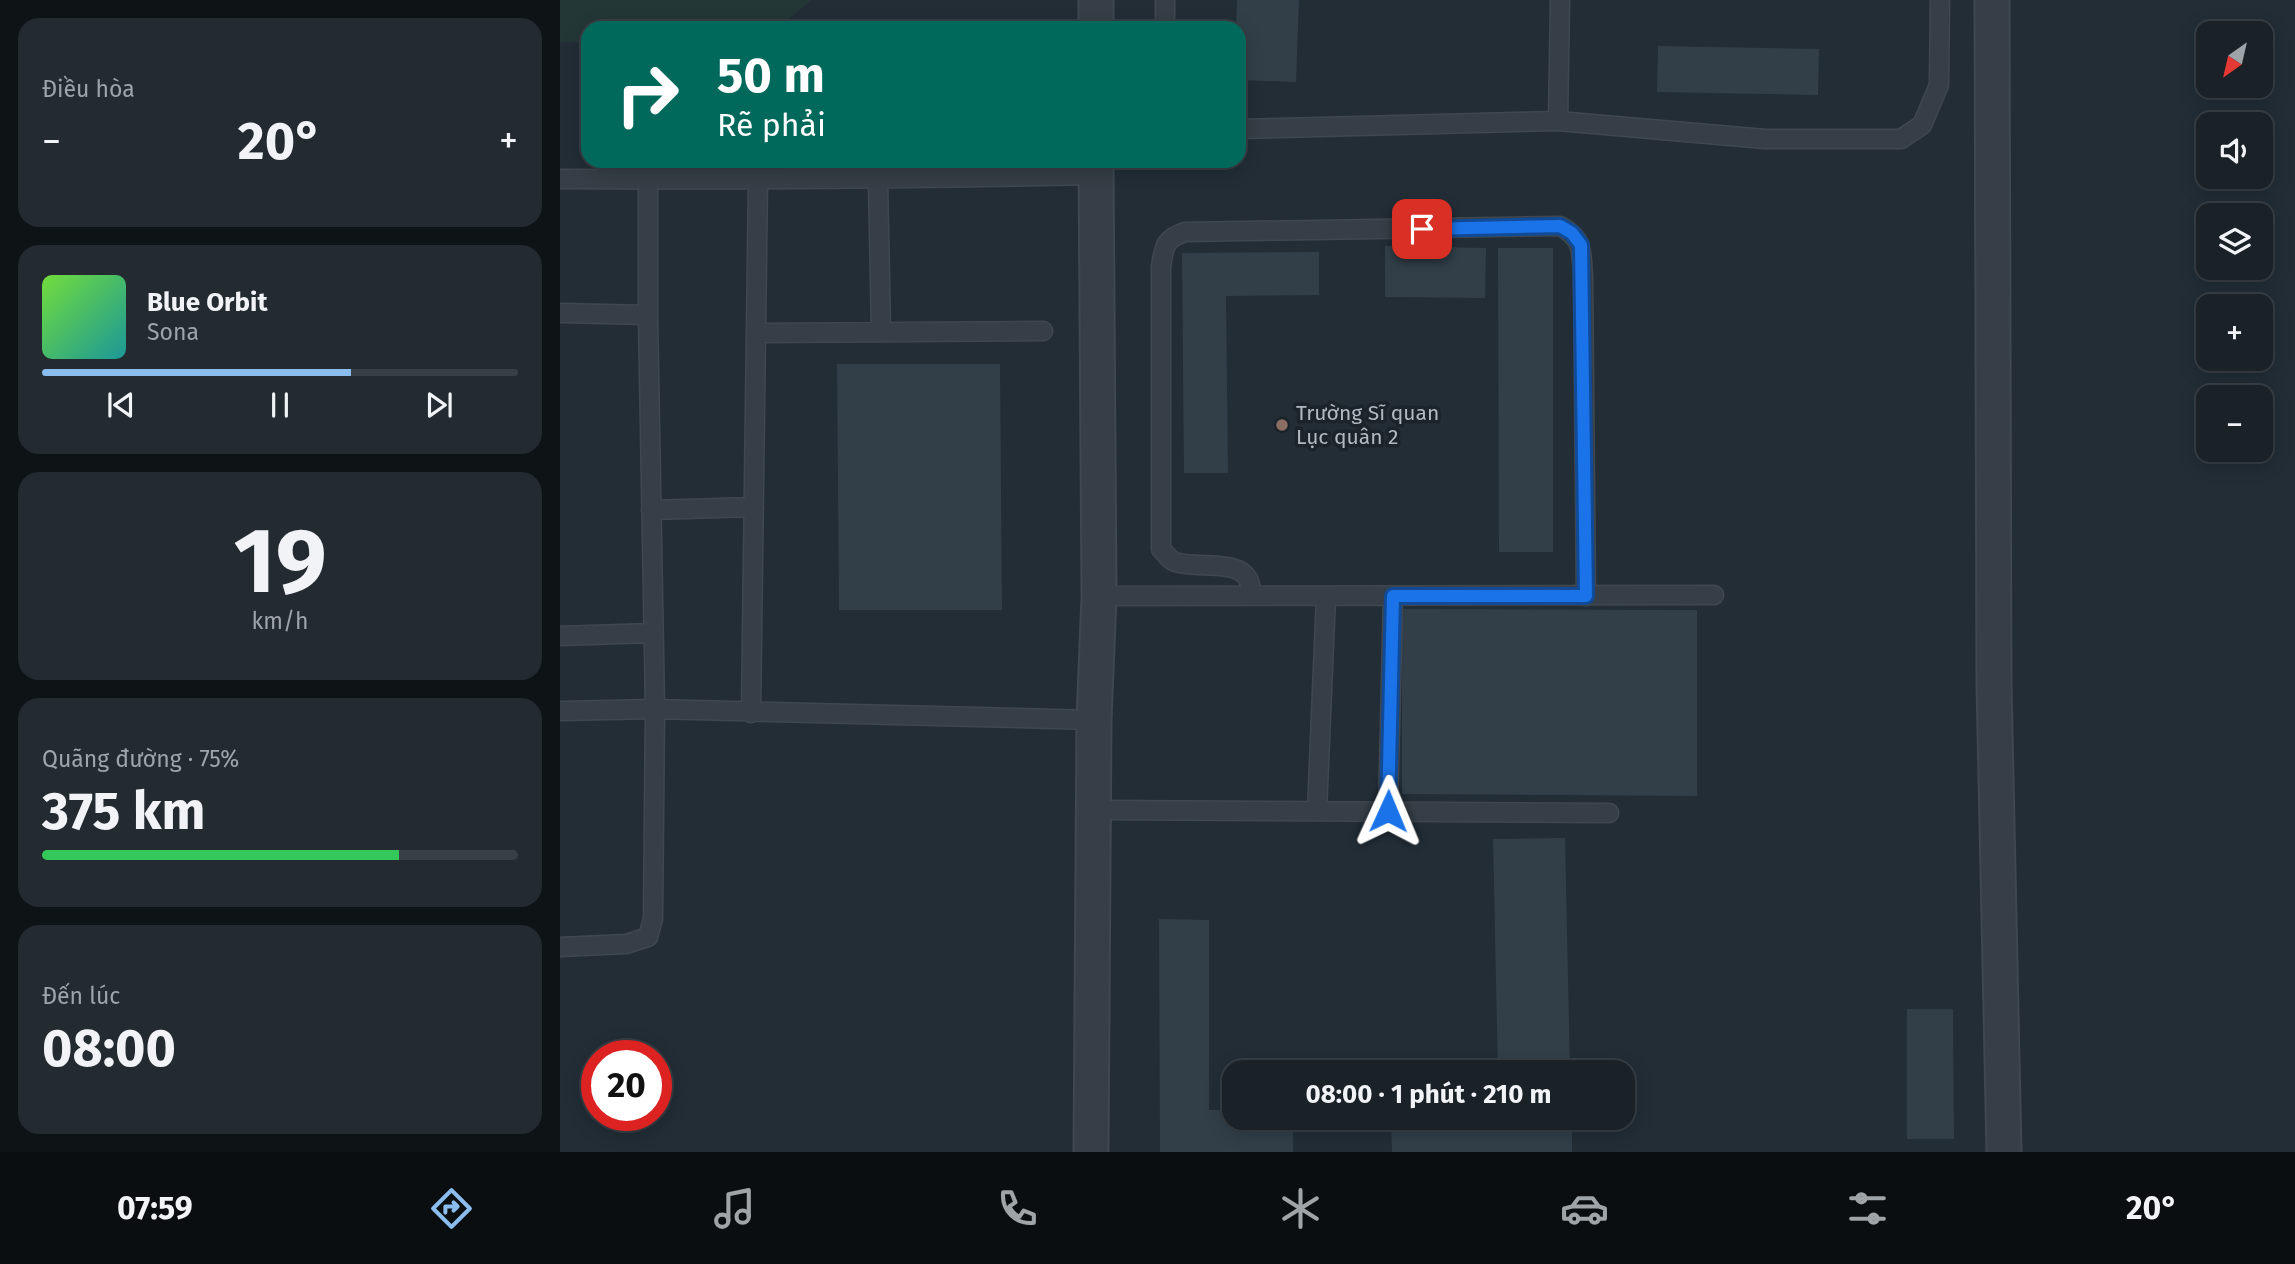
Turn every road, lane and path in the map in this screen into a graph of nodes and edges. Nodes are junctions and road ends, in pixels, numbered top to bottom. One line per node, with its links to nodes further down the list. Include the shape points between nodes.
1 (1096, 0): 6 (street)
2 (1165, 0): 7 (lane)
3 (1560, 0): 8 (lane)
4 (1940, 0): 8 (lane, via 1939,85 1922,125 1901,139 1765,139)
5 (1992, 0): 40 (street, via 1994,684)
6 (1096, 21)
7 (1166, 21)
8 (1558, 121): 9 (lane)
9 (1246, 129)
10 (1096, 168): 14 (lane); 23 (street)
11 (758, 178): 13 (lane); 14 (lane); 19 (lane)
12 (560, 179): 13 (lane)
13 (648, 179): 16 (lane)
14 (878, 180): 18 (lane)
15 (560, 313): 16 (lane)
16 (648, 315): 21 (lane)
17 (1043, 331): 18 (lane)
18 (881, 332): 19 (lane)
19 (756, 333): 20 (lane)
20 (754, 507): 21 (lane); 32 (lane)
21 (651, 510): 28 (lane)
22 (1714, 595): 27 (lane)
23 (1099, 596): 24 (lane); 33 (street)
24 (1252, 596): 25 (lane); 27 (lane, via 1242,572 1184,564 1161,549 1161,267 1164,247 1172,236 1185,232 1560,226 1572,233 1581,245 1583,276)
25 (1326, 596): 26 (lane); 35 (lane)
26 (1393, 596): 27 (lane); 36 (lane)
27 (1586, 596)
28 (653, 633): 29 (lane); 30 (lane)
29 (560, 636)
30 (655, 709): 31 (lane); 32 (lane); 38 (lane, via 653,919 648,937 626,944)
31 (560, 710)
32 (751, 713): 33 (lane)
33 (1094, 720): 34 (street)
34 (1094, 810): 35 (lane); 39 (street)
35 (1317, 811): 36 (lane)
36 (1388, 811): 37 (lane)
37 (1609, 813)
38 (560, 947)
39 (1091, 1152)
40 (2004, 1152)

